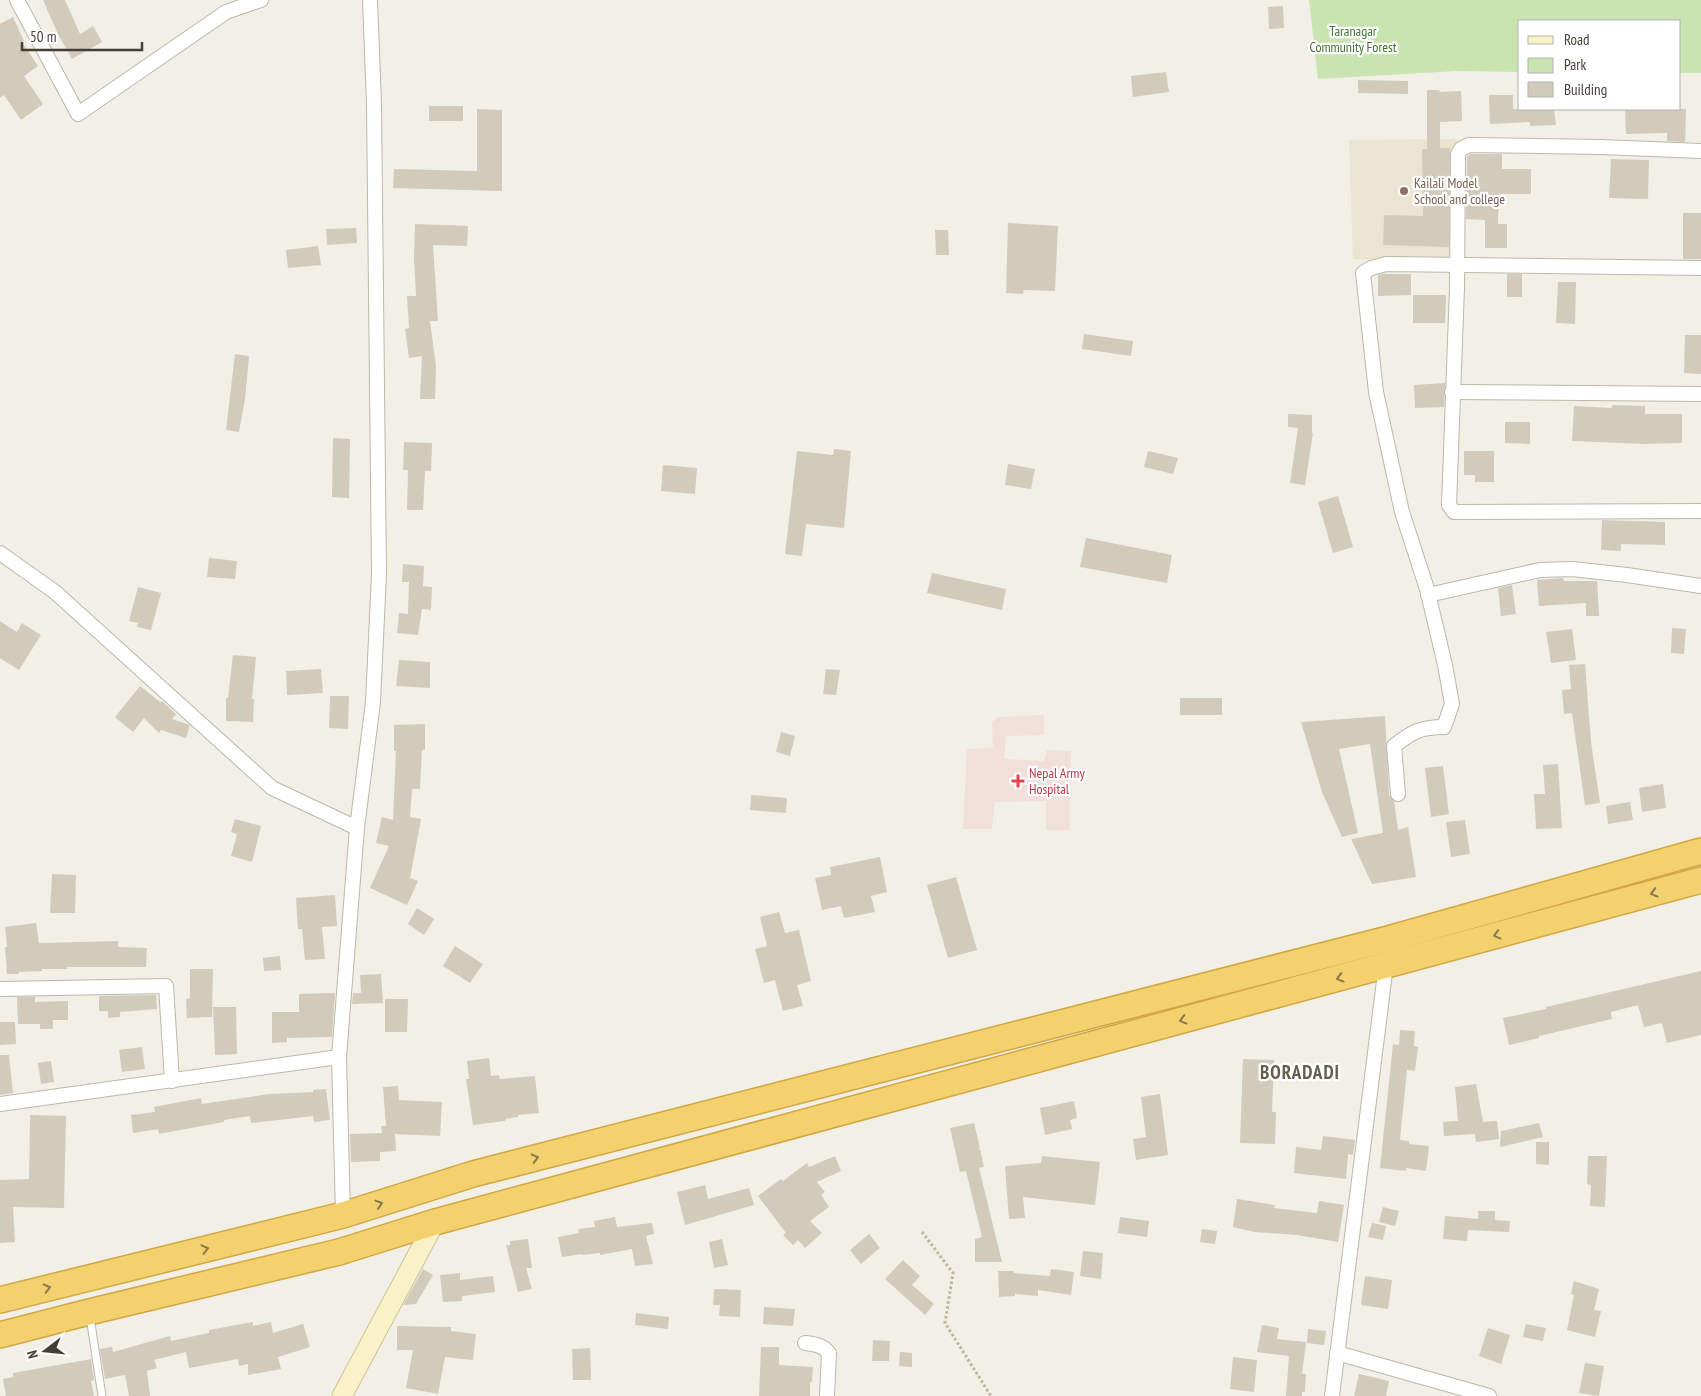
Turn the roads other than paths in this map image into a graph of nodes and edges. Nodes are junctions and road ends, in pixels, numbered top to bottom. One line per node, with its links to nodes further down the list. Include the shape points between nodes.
1 (17, 0): 2 (street, via 78,114 226,12)
2 (261, 0)
3 (370, 0): 14 (street, via 379,574 373,702)
4 (1701, 151): 5 (street, via 1469,145 1458,154)
5 (1457, 266): 6 (street); 7 (street); 12 (street, via 1386,264 1363,273 1376,392 1402,512)
6 (1701, 268)
7 (1452, 392): 8 (street); 9 (street, via 1448,505 1454,512)
8 (1701, 394)
9 (1701, 511)
10 (0, 553): 14 (street, via 55,592 272,788)
11 (1701, 586): 12 (street, via 1572,569 1540,570)
12 (1428, 595): 13 (street, via 1452,704 1444,727 1413,731 1394,746)
13 (1398, 794)
14 (357, 828): 19 (street)
15 (1701, 851): 22 (highway, one-way to 15, via 473,1174 1388,939)
16 (1701, 880): 17 (highway, one-way to 17)
17 (1386, 965): 23 (highway, one-way to 23); 28 (street)
18 (1, 989): 20 (street, via 166,986)
19 (339, 1058): 20 (street); 22 (street)
20 (172, 1081): 21 (street)
21 (0, 1104)
22 (343, 1216): 24 (highway, one-way to 22)
23 (435, 1222): 25 (highway, via 339,1252); 30 (main road)
24 (0, 1300)
25 (89, 1312): 26 (highway); 29 (lane)
26 (0, 1335)
27 (805, 1343): 31 (street, via 823,1347 829,1353)
28 (1337, 1353): 32 (street); 33 (street)
29 (102, 1396)
30 (342, 1396)
31 (827, 1396)
32 (1332, 1396)
33 (1489, 1396)

